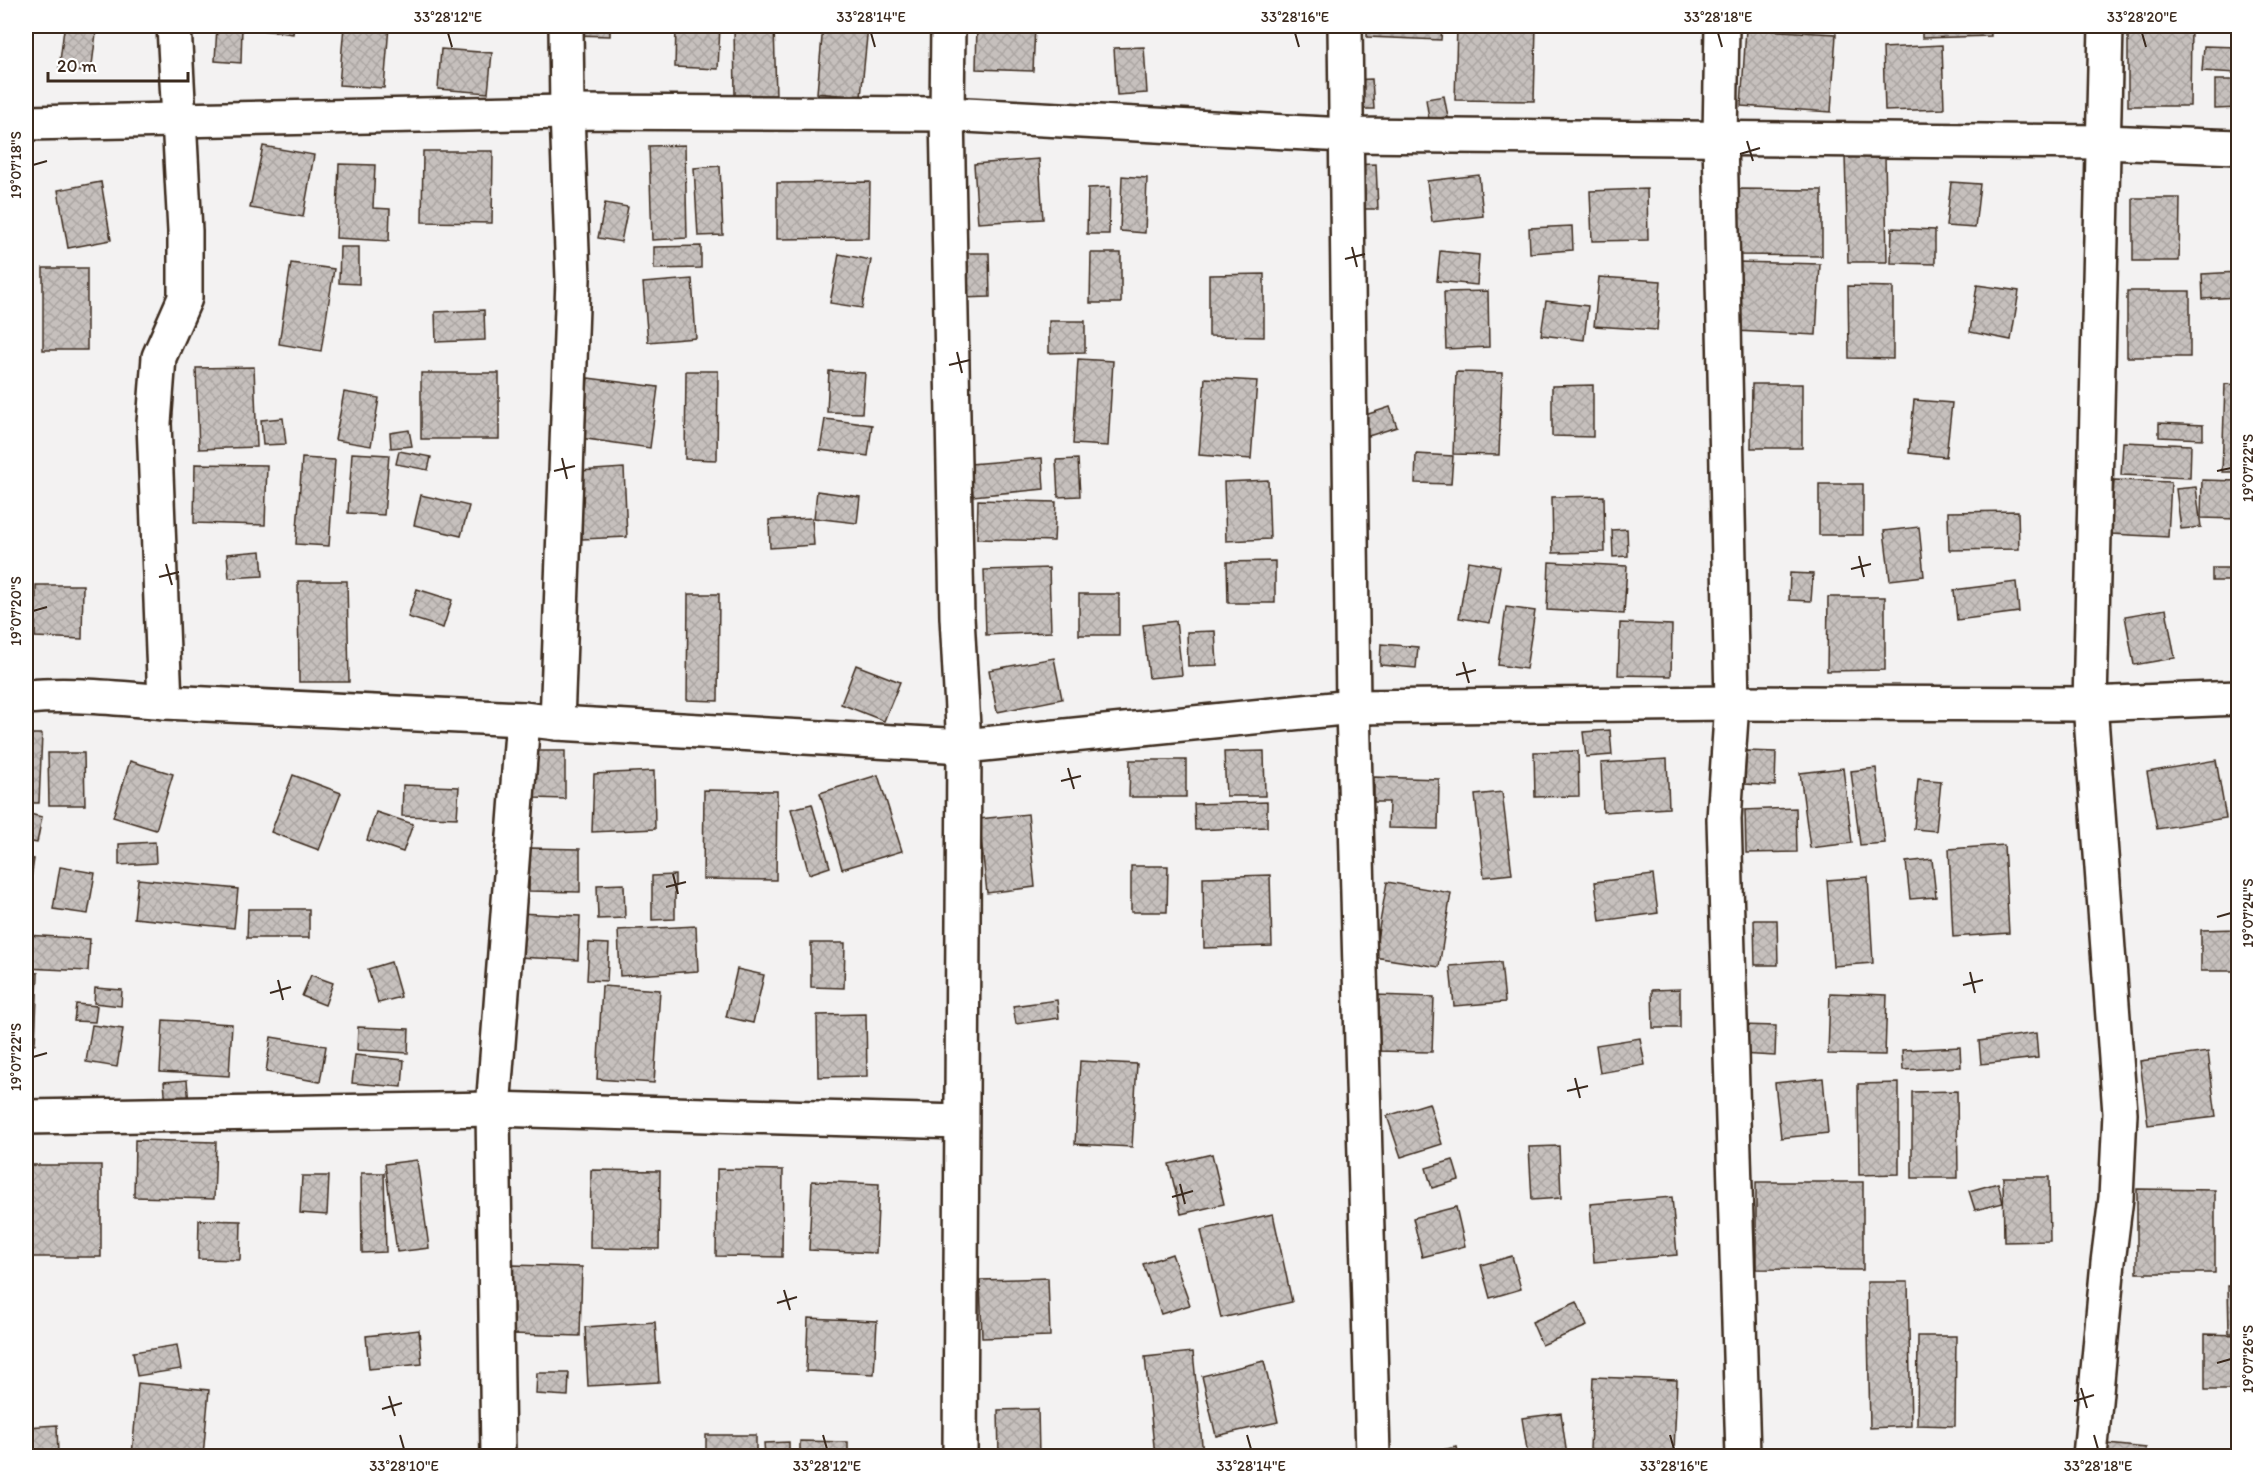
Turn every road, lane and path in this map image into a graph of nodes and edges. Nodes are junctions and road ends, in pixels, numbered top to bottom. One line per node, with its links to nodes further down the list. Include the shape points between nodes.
1 (174, 26): 9 (street)
2 (566, 26): 7 (street)
3 (948, 26): 8 (street)
4 (1345, 26): 11 (street)
5 (1722, 26): 12 (street)
6 (2106, 26): 13 (street)
7 (567, 112): 8 (street); 9 (street); 22 (street, via 573,279)
8 (947, 114): 11 (street); 23 (street, via 957,617)
9 (179, 122): 10 (street); 17 (street, via 185,298 159,357 154,423)
10 (26, 123)
11 (1345, 135): 12 (street); 20 (street)
12 (1720, 137): 13 (street); 18 (street)
13 (2102, 142): 14 (street); 19 (street)
14 (2238, 147)
15 (26, 698): 17 (street, via 76,696)
16 (2238, 698): 19 (street)
17 (165, 702): 21 (street)
18 (1732, 703): 19 (street); 20 (street); 30 (street, via 1724,819)
19 (2090, 704): 31 (street, via 2120,1113 2116,1198)
20 (1353, 707): 23 (street); 29 (street)
21 (523, 719): 22 (street); 24 (street)
22 (557, 723): 23 (street)
23 (964, 746): 26 (street)
24 (493, 1109): 25 (street); 26 (street); 27 (street)
25 (26, 1117)
26 (962, 1122): 28 (street)
27 (498, 1456)
28 (960, 1456)
29 (1373, 1456)
30 (1743, 1456)
31 (2090, 1456)

